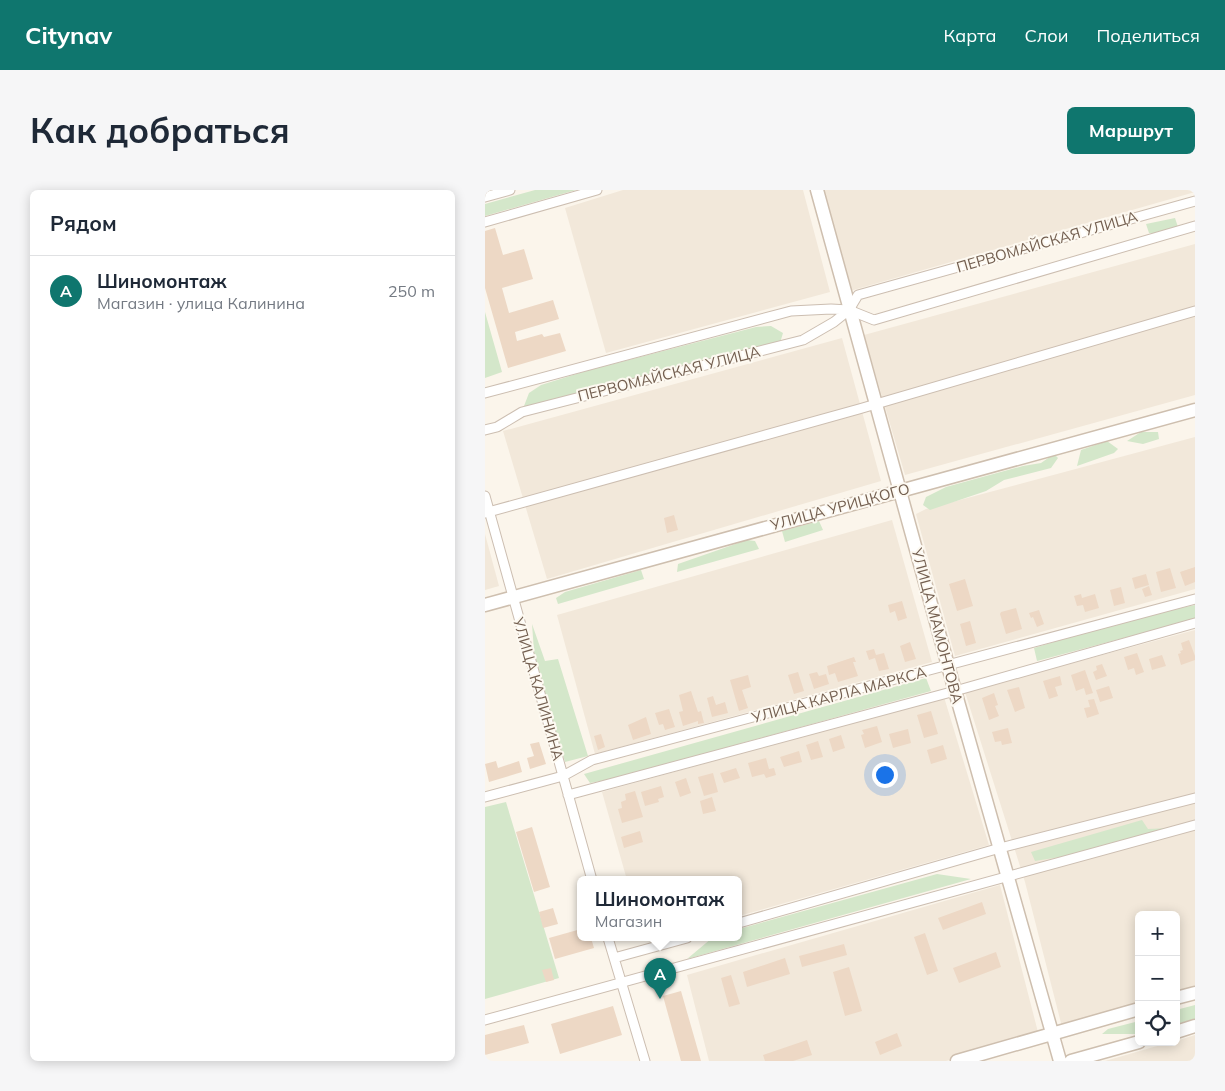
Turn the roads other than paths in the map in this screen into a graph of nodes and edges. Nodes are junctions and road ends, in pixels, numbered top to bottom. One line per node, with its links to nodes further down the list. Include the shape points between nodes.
1 (511, 190): 4 (street)
2 (597, 190): 6 (street)
3 (817, 190): 8 (street, УЛИЦА МАМОНТОВА)
4 (485, 197)
5 (1195, 201): 8 (street, ПЕРВОМАЙСКАЯ УЛИЦА, via 858,295)
6 (485, 222)
7 (1195, 226): 8 (street, ПЕРВОМАЙСКАЯ УЛИЦА, via 874,320)
8 (849, 310): 10 (street, ПЕРВОМАЙСКАЯ УЛИЦА, via 831,308 791,312); 11 (street, УЛИЦА МАМОНТОВА); 13 (street, ПЕРВОМАЙСКАЯ УЛИЦА, via 803,340 522,412 497,427)
9 (1195, 311): 11 (street)
10 (485, 393)
11 (875, 404): 14 (street, УЛИЦА МАМОНТОВА); 16 (street)
12 (1195, 410): 14 (street, УЛИЦА УРИЦКОГО)
13 (485, 430)
14 (900, 491): 17 (street, УЛИЦА УРИЦКОГО); 21 (street, УЛИЦА МАМОНТОВА)
15 (485, 496): 16 (street, УЛИЦА КАЛИНИНА)
16 (487, 513): 17 (street, УЛИЦА КАЛИНИНА)
17 (512, 598): 19 (street, УЛИЦА УРИЦКОГО); 23 (street, УЛИЦА КАЛИНИНА)
18 (1195, 599): 21 (street, УЛИЦА КАРЛА МАРКСА)
19 (485, 605)
20 (1195, 624): 22 (street, УЛИЦА КАРЛА МАРКСА)
21 (948, 666): 22 (street, УЛИЦА МАМОНТОВА); 23 (street, УЛИЦА КАРЛА МАРКСА, via 592,760)
22 (955, 691): 24 (street, УЛИЦА КАРЛА МАРКСА); 28 (street, УЛИЦА МАМОНТОВА)
23 (563, 776): 24 (street, УЛИЦА КАЛИНИНА); 25 (street, УЛИЦА КАРЛА МАРКСА)
24 (568, 795): 29 (street, УЛИЦА КАЛИНИНА)
25 (485, 797)
26 (1195, 798): 28 (street)
27 (1195, 826): 30 (street)
28 (1000, 848): 30 (street, УЛИЦА МАМОНТОВА); 31 (street)
29 (591, 876)
30 (1007, 876): 35 (street); 42 (street, УЛИЦА МАМОНТОВА)
31 (742, 922)
32 (609, 941): 34 (street)
33 (676, 941): 34 (street)
34 (614, 958): 35 (street)
35 (621, 983): 39 (street); 44 (street)
36 (1195, 993): 37 (street)
37 (1180, 997)
38 (1135, 1010): 42 (street)
39 (485, 1020)
40 (1195, 1026): 41 (street)
41 (1180, 1031)
42 (1052, 1034): 45 (street); 46 (street, УЛИЦА МАМОНТОВА)
43 (1135, 1043): 47 (street)
44 (645, 1061)
45 (957, 1061)
46 (1060, 1061)
47 (1071, 1061)

